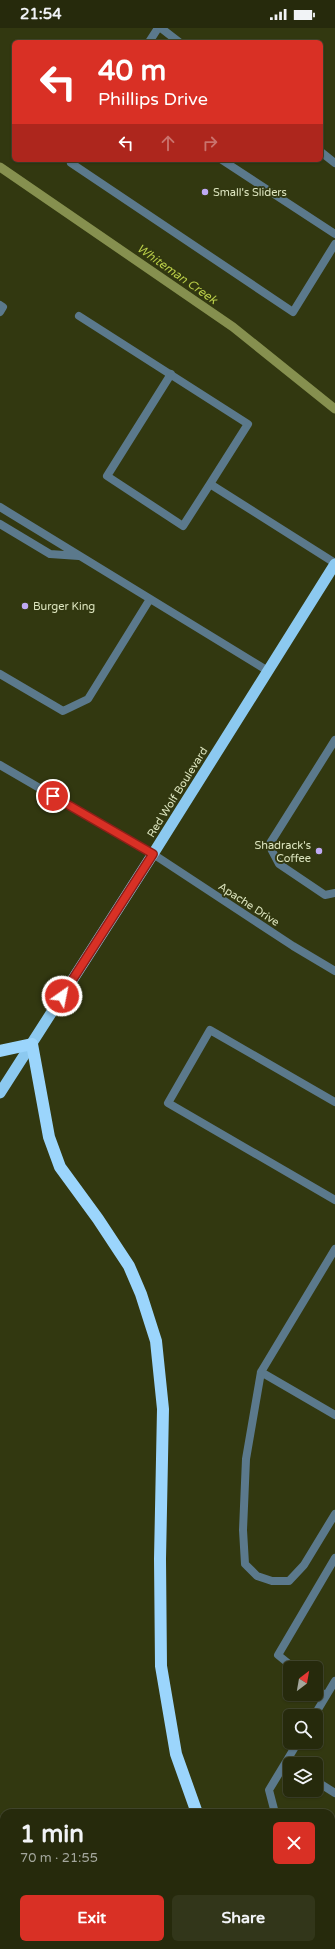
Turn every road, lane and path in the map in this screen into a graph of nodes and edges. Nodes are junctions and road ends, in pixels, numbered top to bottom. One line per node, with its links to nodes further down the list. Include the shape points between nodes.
1 (160, 28): 2 (street); 3 (street)
2 (151, 40)
3 (176, 40)
4 (323, 154): 7 (street)
5 (72, 162): 9 (street, via 71,164 293,312)
6 (225, 162): 8 (street)
7 (335, 163)
8 (335, 234)
9 (335, 244)
10 (0, 305): 11 (street, via 3,307)
11 (0, 312)
12 (79, 316): 13 (street)
13 (171, 374): 14 (street, via 248,424); 14 (street, via 107,476 183,526)
14 (210, 484): 18 (street)
15 (0, 507): 17 (street)
16 (0, 524): 17 (street, via 50,554)
17 (80, 556): 19 (street)
18 (335, 563): 20 (highway, Red Wolf Boulevard)
19 (150, 600): 20 (street); 21 (street, via 88,699 63,711)
20 (268, 671): 24 (highway, Red Wolf Boulevard)
21 (0, 674)
22 (335, 740): 25 (street, via 269,845 279,864 325,896)
23 (0, 764): 24 (street, Apache Drive)
24 (153, 854): 26 (street, Apache Drive); 27 (highway, Red Wolf Boulevard)
25 (335, 893)
26 (335, 971)
27 (32, 1044): 28 (highway); 29 (highway, Red Wolf Boulevard); 45 (highway, via 49,1137 60,1167 128,1266 141,1294 156,1341 163,1409 161,1666 176,1754)
28 (0, 1051)
29 (0, 1093)
30 (335, 1102): 31 (street, via 210,1030 168,1103)
31 (335, 1200)
32 (335, 1249): 33 (street)
33 (261, 1372): 34 (street); 35 (street, via 246,1459 243,1530 245,1564 257,1576 272,1581 289,1581 304,1565)
34 (335, 1415)
35 (335, 1514)
36 (335, 1558): 37 (street, via 278,1655)
37 (285, 1661)
38 (335, 1681): 40 (street)
39 (323, 1694): 40 (street)
40 (326, 1696): 41 (street)
41 (318, 1709)
42 (283, 1770): 46 (street, via 269,1790)
43 (323, 1785): 44 (street)
44 (335, 1792)
45 (196, 1809)
46 (273, 1809)

